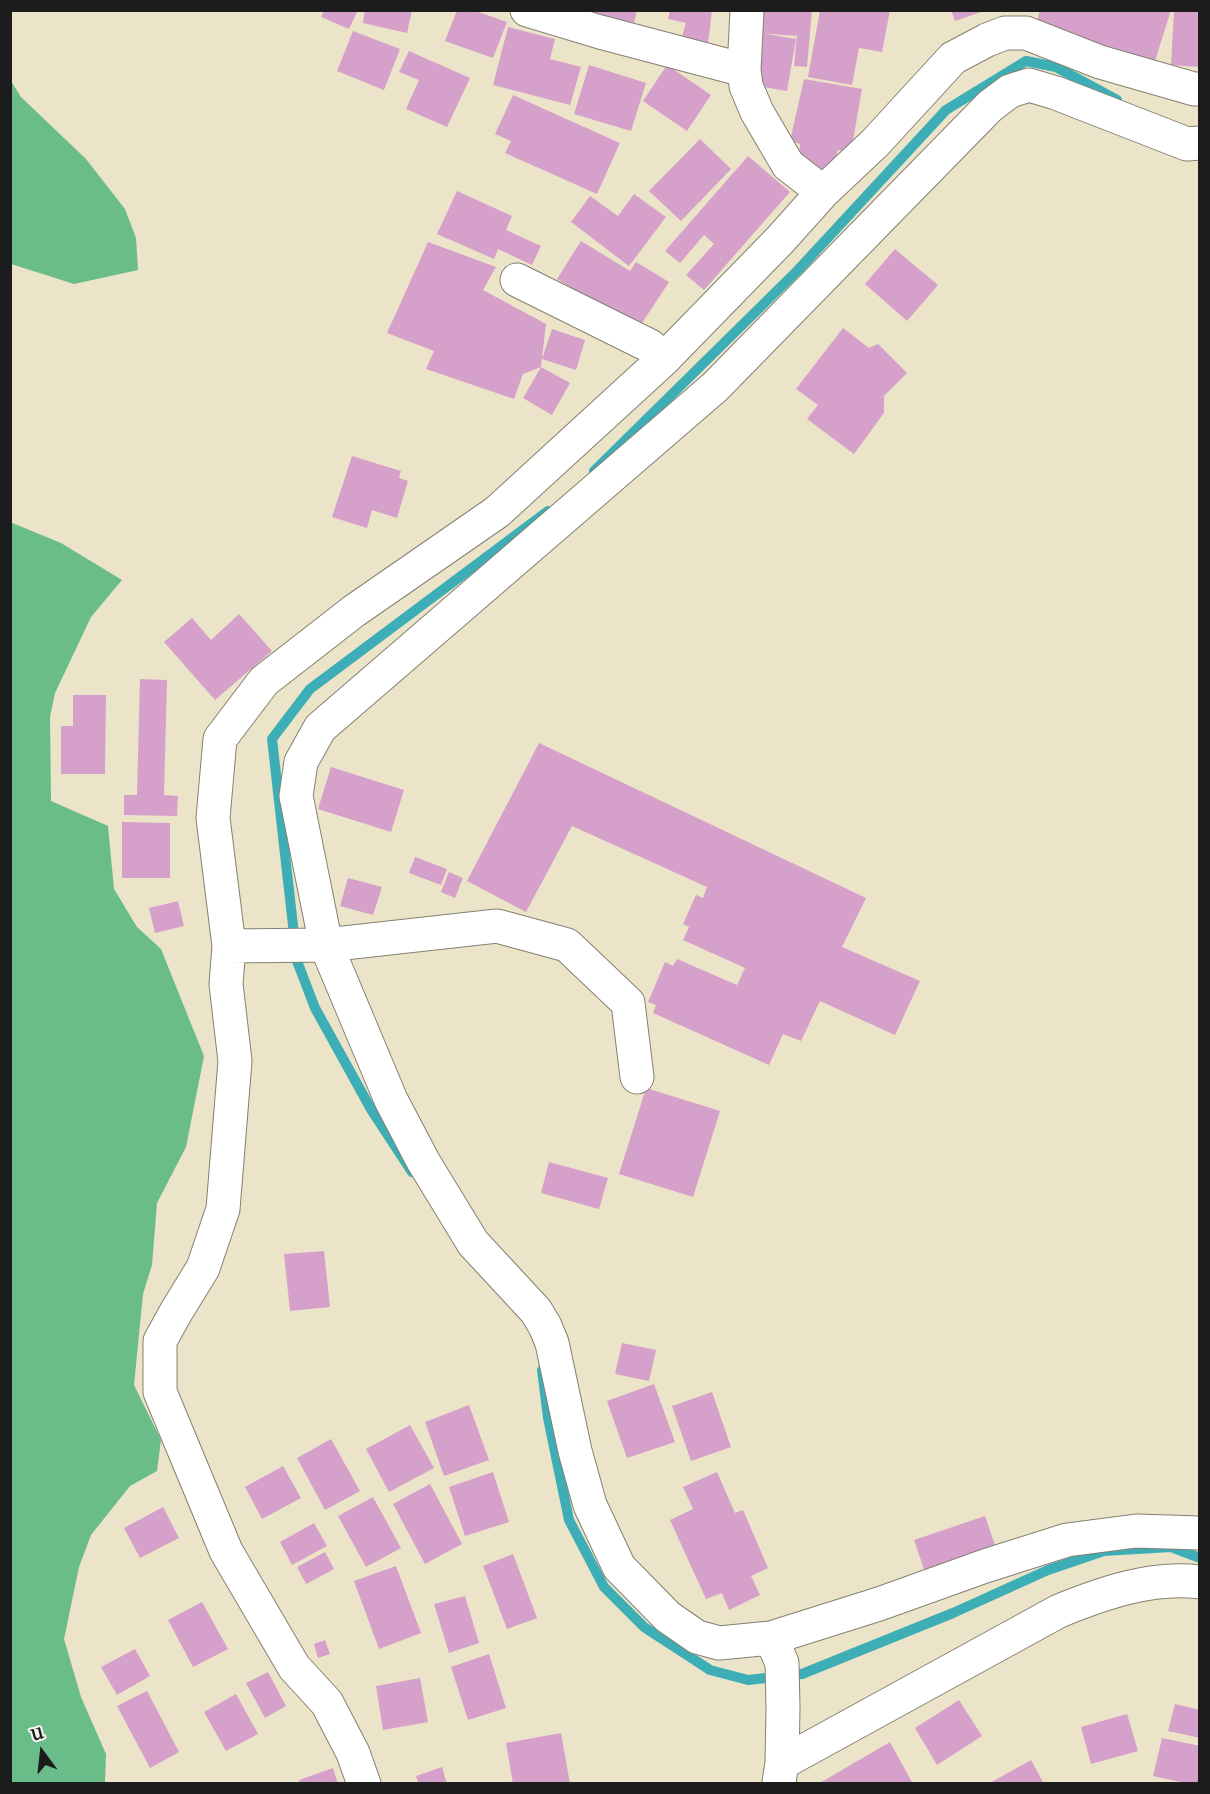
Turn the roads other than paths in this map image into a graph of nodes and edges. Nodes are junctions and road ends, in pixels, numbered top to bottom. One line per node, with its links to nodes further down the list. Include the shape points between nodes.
1 (527, 10): 3 (street)
2 (747, 10): 3 (street)
3 (744, 70): 6 (street, via 757,112 788,165)
4 (1200, 89): 6 (street, via 1100,62 1026,33 1005,33 953,58)
5 (1200, 143): 9 (street, via 1187,144 1029,85 1010,91 990,106 715,387 320,728 301,762 296,796)
6 (823, 192): 8 (street)
7 (516, 280): 8 (street, via 650,346)
8 (664, 359): 10 (street, via 497,512 354,611 264,681 220,739 213,818)
9 (326, 945): 10 (street); 11 (street, via 497,926 567,945 628,1003); 14 (street, via 391,1100 423,1161 473,1243 536,1311 545,1326 590,1505 619,1567 668,1617 696,1637)
10 (229, 946): 16 (street, via 226,984 235,1061 223,1209 203,1268 160,1341 160,1392 226,1551 294,1666 327,1703)
11 (637, 1077)
12 (1200, 1533): 14 (street, via 1136,1531 1067,1540 879,1604)
13 (1200, 1582): 15 (street, via 1183,1580 1106,1592 1059,1611 921,1685)
14 (776, 1650): 15 (street, via 783,1708)
15 (780, 1773)
16 (364, 1784)

